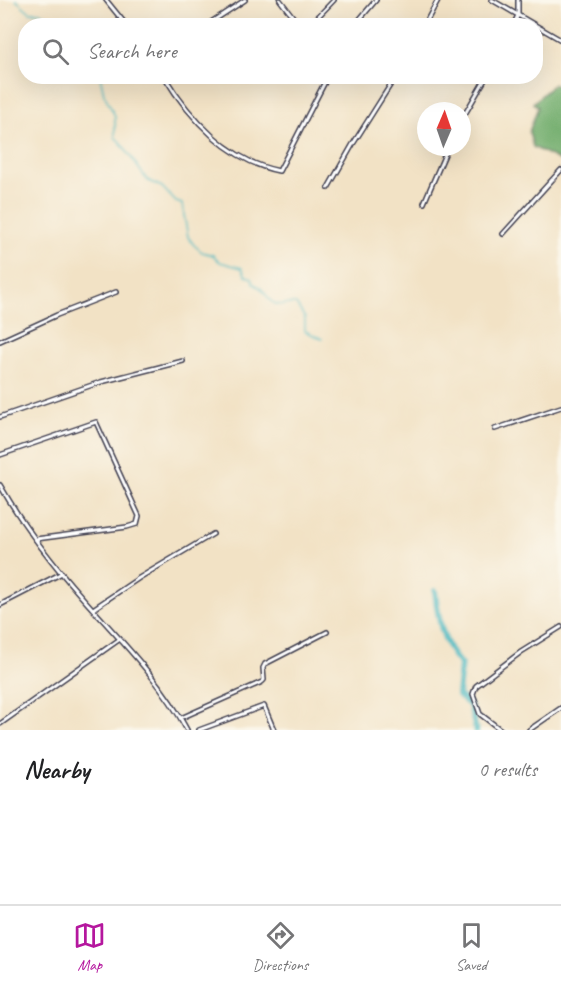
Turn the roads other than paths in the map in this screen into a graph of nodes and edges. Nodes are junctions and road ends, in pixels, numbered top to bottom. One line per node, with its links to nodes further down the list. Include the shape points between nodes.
1 (106, 0): 10 (street)
2 (245, 0): 11 (street)
3 (280, 0): 12 (street)
4 (334, 0): 13 (street)
5 (376, 0): 14 (street)
6 (438, 0): 15 (street)
7 (492, 0): 9 (street)
8 (518, 0): 9 (street)
9 (518, 15): 16 (street); 17 (street)
10 (121, 18)
11 (217, 18)
12 (294, 18)
13 (317, 18)
14 (361, 18)
15 (428, 18)
16 (517, 18)
17 (523, 18)
18 (543, 30): 19 (street)
19 (561, 40)
20 (169, 84): 21 (street, via 219,142 241,158 280,171)
21 (324, 84)
22 (391, 84): 27 (street)
23 (482, 84): 24 (street)
24 (471, 104)
25 (444, 156): 28 (street)
26 (561, 171): 29 (street)
27 (328, 188)
28 (424, 203)
29 (503, 234)
30 (116, 292): 31 (street)
31 (0, 341)
32 (183, 361): 34 (street, via 101,382)
33 (561, 406): 35 (street)
34 (0, 417)
35 (495, 429)
36 (0, 455): 39 (street, via 96,422 139,516 136,524 127,527)
37 (0, 485): 39 (street)
38 (213, 534): 42 (street)
39 (36, 539): 40 (street)
40 (62, 573): 41 (street); 42 (street)
41 (0, 605)
42 (93, 609): 45 (street)
43 (561, 627): 52 (street, via 476,686 473,694 480,714)
44 (327, 632): 47 (street, via 265,664 262,682)
45 (120, 639): 47 (street); 48 (street)
46 (561, 708): 53 (street)
47 (181, 718): 49 (street)
48 (0, 724)
49 (187, 730)
50 (199, 730): 51 (street, via 264,706)
51 (274, 730)
52 (501, 730)
53 (529, 730)

